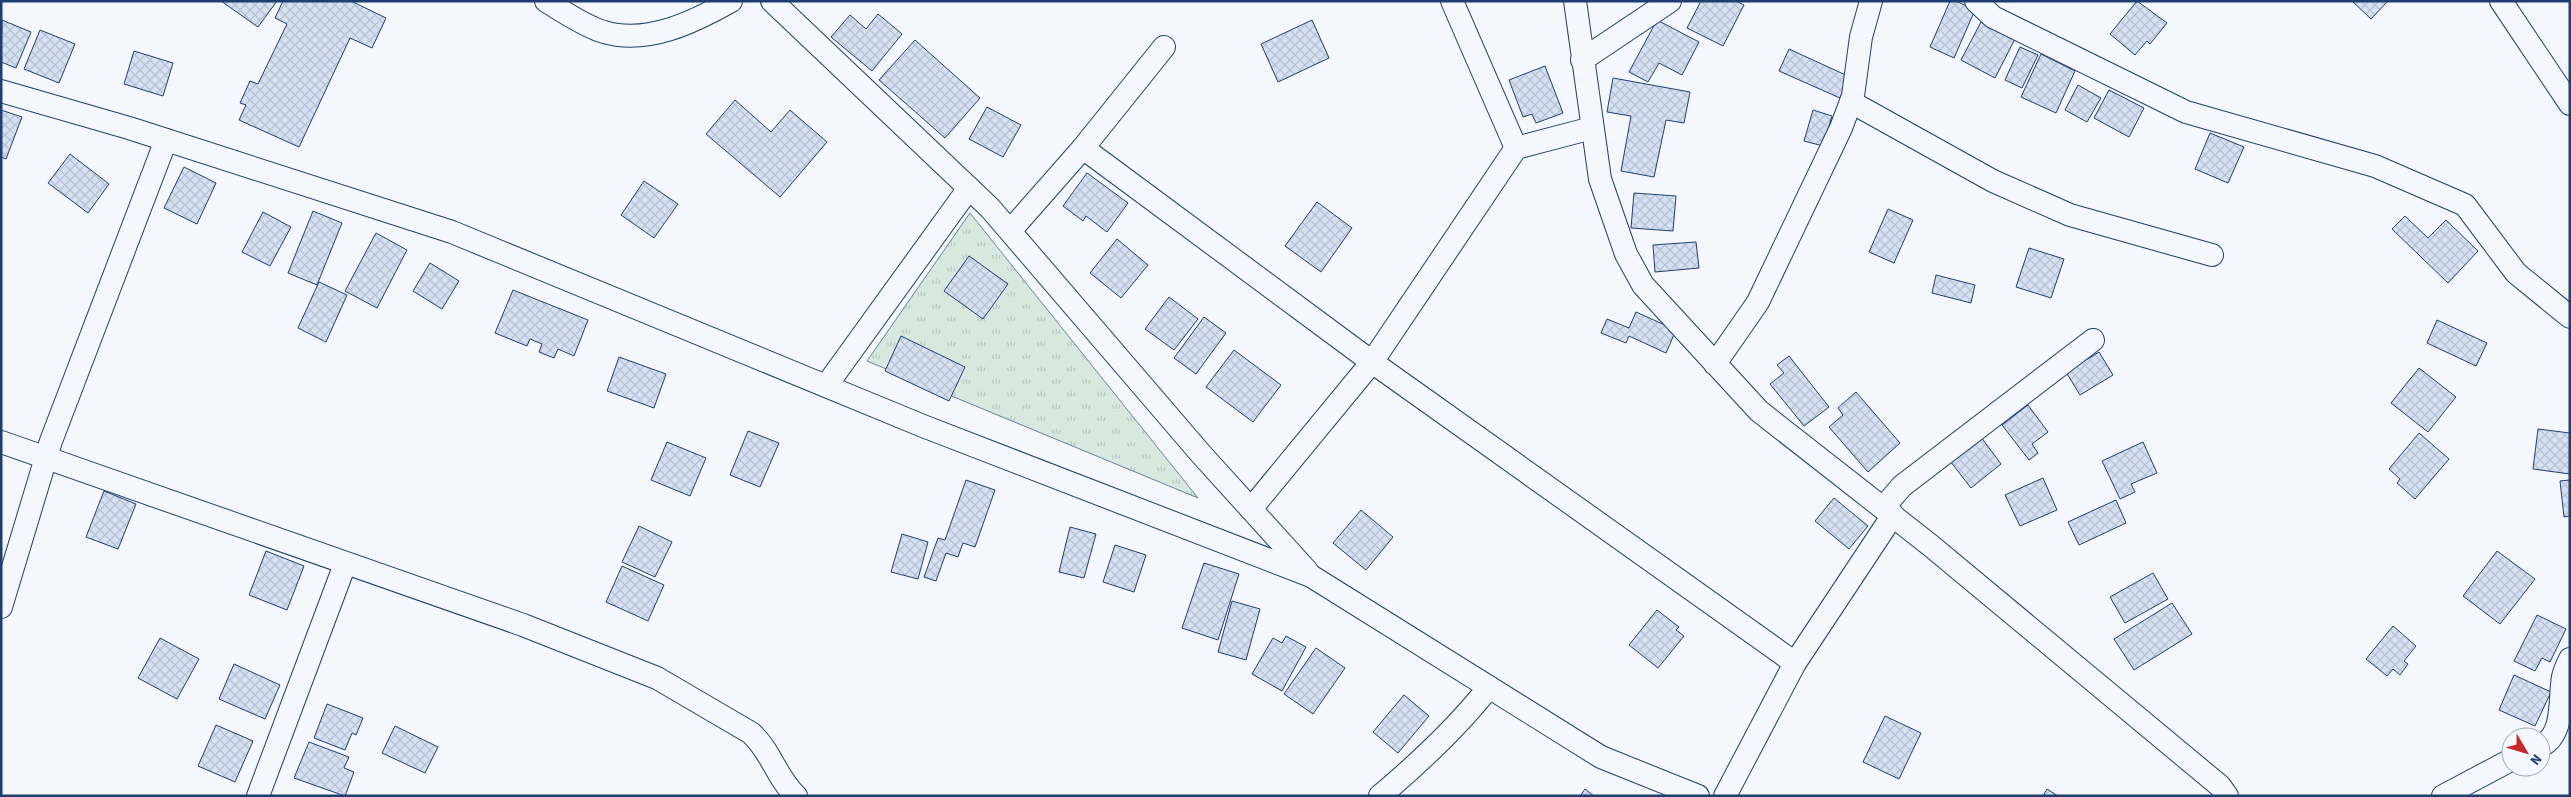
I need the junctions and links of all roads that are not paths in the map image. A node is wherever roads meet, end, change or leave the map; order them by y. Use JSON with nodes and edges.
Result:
{"nodes":[{"id":1,"x":546,"y":1,"type":"edge"},
{"id":2,"x":731,"y":1,"type":"edge"},
{"id":3,"x":772,"y":1,"type":"edge"},
{"id":4,"x":1452,"y":1,"type":"edge"},
{"id":5,"x":1575,"y":1,"type":"edge"},
{"id":6,"x":1670,"y":1,"type":"edge"},
{"id":7,"x":1871,"y":1,"type":"edge"},
{"id":8,"x":1976,"y":1,"type":"edge"},
{"id":9,"x":2501,"y":1,"type":"edge"},
{"id":10,"x":1164,"y":47,"type":"dead end"},
{"id":11,"x":1582,"y":60,"type":"junction"},
{"id":12,"x":1,"y":91,"type":"edge"},
{"id":13,"x":1851,"y":102,"type":"junction"},
{"id":14,"x":2570,"y":104,"type":"edge"},
{"id":15,"x":1592,"y":128,"type":"junction"},
{"id":16,"x":166,"y":140,"type":"junction"},
{"id":17,"x":1083,"y":148,"type":"junction"},
{"id":18,"x":1516,"y":148,"type":"junction"},
{"id":19,"x":969,"y":188,"type":"junction"},
{"id":20,"x":1010,"y":231,"type":"junction"},
{"id":21,"x":2212,"y":255,"type":"dead end"},
{"id":22,"x":2570,"y":317,"type":"edge"},
{"id":23,"x":2093,"y":340,"type":"dead end"},
{"id":24,"x":1372,"y":362,"type":"junction"},
{"id":25,"x":1715,"y":364,"type":"junction"},
{"id":26,"x":826,"y":386,"type":"junction"},
{"id":27,"x":1,"y":442,"type":"edge"},
{"id":28,"x":47,"y":457,"type":"junction"},
{"id":29,"x":1251,"y":509,"type":"junction"},
{"id":30,"x":1888,"y":511,"type":"junction"},
{"id":31,"x":345,"y":564,"type":"junction"},
{"id":32,"x":1311,"y":576,"type":"junction"},
{"id":33,"x":1,"y":607,"type":"edge"},
{"id":34,"x":2570,"y":659,"type":"edge"},
{"id":35,"x":1795,"y":663,"type":"junction"},
{"id":36,"x":1489,"y":687,"type":"junction"},
{"id":37,"x":2551,"y":736,"type":"edge"},
{"id":38,"x":2501,"y":765,"type":"edge"},
{"id":39,"x":258,"y":796,"type":"edge"},
{"id":40,"x":796,"y":796,"type":"edge"},
{"id":41,"x":1380,"y":796,"type":"edge"},
{"id":42,"x":1698,"y":796,"type":"edge"},
{"id":43,"x":1724,"y":796,"type":"edge"},
{"id":44,"x":2228,"y":796,"type":"edge"},
{"id":45,"x":2443,"y":796,"type":"edge"}],
"edges":[{"from":1,"to":2,"type":"street"},
{"from":3,"to":19,"type":"street"},
{"from":4,"to":18,"type":"street"},
{"from":5,"to":11,"type":"street"},
{"from":6,"to":11,"type":"street"},
{"from":7,"to":13,"type":"street"},
{"from":8,"to":22,"type":"street"},
{"from":9,"to":14,"type":"street"},
{"from":10,"to":17,"type":"street"},
{"from":11,"to":15,"type":"street"},
{"from":12,"to":16,"type":"street"},
{"from":13,"to":21,"type":"street"},
{"from":13,"to":25,"type":"street"},
{"from":15,"to":18,"type":"street"},
{"from":15,"to":25,"type":"street"},
{"from":16,"to":26,"type":"street"},
{"from":16,"to":28,"type":"street"},
{"from":17,"to":20,"type":"street"},
{"from":17,"to":24,"type":"street"},
{"from":18,"to":24,"type":"street"},
{"from":19,"to":20,"type":"street"},
{"from":19,"to":26,"type":"street"},
{"from":20,"to":29,"type":"street"},
{"from":23,"to":30,"type":"street"},
{"from":24,"to":29,"type":"street"},
{"from":24,"to":35,"type":"street"},
{"from":25,"to":30,"type":"street"},
{"from":26,"to":32,"type":"street"},
{"from":27,"to":28,"type":"street"},
{"from":28,"to":31,"type":"street"},
{"from":28,"to":33,"type":"street"},
{"from":29,"to":32,"type":"street"},
{"from":30,"to":35,"type":"street"},
{"from":30,"to":44,"type":"street"},
{"from":31,"to":39,"type":"street"},
{"from":31,"to":40,"type":"street"},
{"from":32,"to":36,"type":"street"},
{"from":34,"to":37,"type":"street"},
{"from":35,"to":43,"type":"street"},
{"from":36,"to":41,"type":"street"},
{"from":36,"to":42,"type":"street"},
{"from":38,"to":45,"type":"street"}]}
